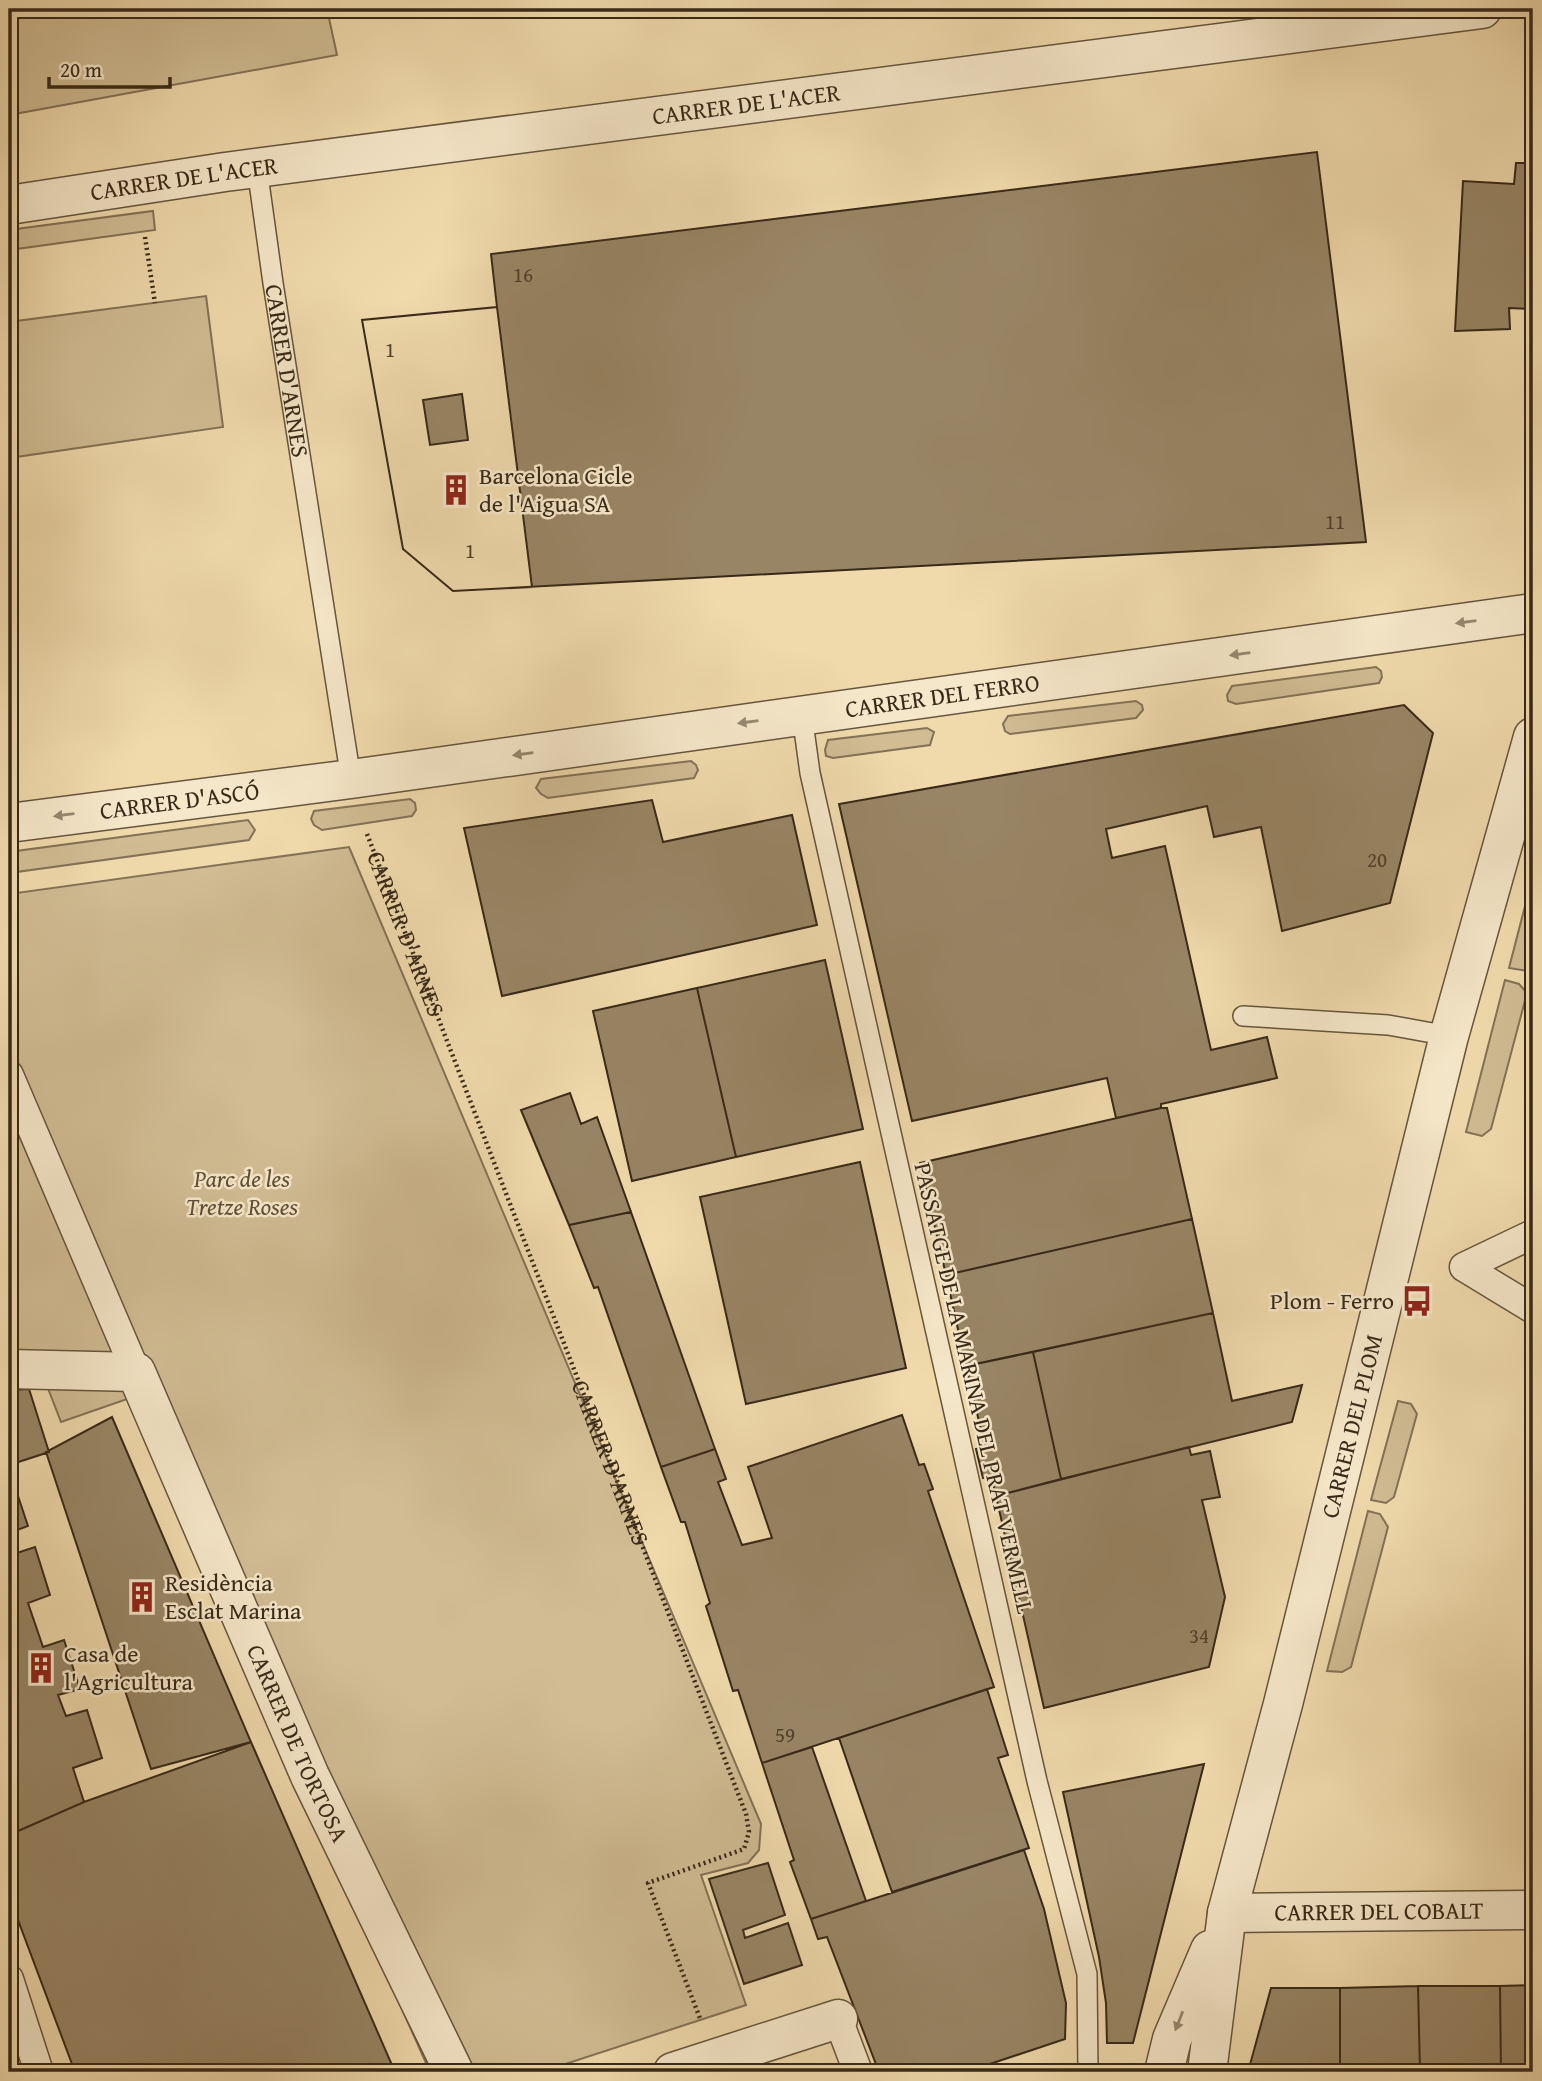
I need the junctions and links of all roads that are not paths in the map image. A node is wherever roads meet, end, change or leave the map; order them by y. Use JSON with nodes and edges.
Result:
{"nodes":[{"id":1,"x":1482,"y":9,"type":"edge"},
{"id":2,"x":257,"y":168,"type":"junction"},
{"id":3,"x":9,"y":205,"type":"edge"},
{"id":4,"x":1533,"y":613,"type":"edge"},
{"id":5,"x":802,"y":715,"type":"junction"},
{"id":6,"x":1533,"y":737,"type":"edge"},
{"id":7,"x":351,"y":779,"type":"junction"},
{"id":8,"x":9,"y":822,"type":"edge"},
{"id":9,"x":1243,"y":1016,"type":"dead end"},
{"id":10,"x":1449,"y":1036,"type":"junction"},
{"id":11,"x":9,"y":1075,"type":"edge"},
{"id":12,"x":1533,"y":1234,"type":"edge"},
{"id":13,"x":1533,"y":1309,"type":"edge"},
{"id":14,"x":9,"y":1369,"type":"edge"},
{"id":15,"x":136,"y":1372,"type":"junction"},
{"id":16,"x":1533,"y":1910,"type":"edge"},
{"id":17,"x":1227,"y":1913,"type":"junction"},
{"id":18,"x":9,"y":1979,"type":"edge"},
{"id":19,"x":838,"y":2019,"type":"joint"},
{"id":20,"x":38,"y":2072,"type":"edge"},
{"id":21,"x":454,"y":2072,"type":"edge"},
{"id":22,"x":673,"y":2072,"type":"edge"},
{"id":23,"x":858,"y":2072,"type":"edge"},
{"id":24,"x":1088,"y":2072,"type":"edge"},
{"id":25,"x":1164,"y":2072,"type":"edge"},
{"id":26,"x":1207,"y":2072,"type":"edge"}],
"edges":[{"from":1,"to":2,"type":"street","name":"CARRER DE L'ACER"},
{"from":2,"to":3,"type":"street","name":"CARRER DE L'ACER"},
{"from":2,"to":7,"type":"lane","name":"CARRER D'ARNES"},
{"from":4,"to":5,"type":"street","name":"CARRER DEL FERRO","one_way":true},
{"from":5,"to":7,"type":"street","name":"CARRER DEL FERRO","one_way":true},
{"from":5,"to":24,"type":"lane","name":"PASSATGE DE LA MARINA DEL PRAT VERMELL"},
{"from":6,"to":10,"type":"street","name":"CARRER DEL PLOM"},
{"from":7,"to":8,"type":"street","name":"CARRER D'ASCÓ","one_way":true},
{"from":9,"to":10,"type":"lane"},
{"from":10,"to":17,"type":"street","name":"CARRER DEL PLOM"},
{"from":11,"to":15,"type":"street","name":"CARRER DE TORTOSA"},
{"from":12,"to":13,"type":"street"},
{"from":14,"to":15,"type":"street"},
{"from":15,"to":21,"type":"street","name":"CARRER DE TORTOSA"},
{"from":16,"to":17,"type":"street","name":"CARRER DEL COBALT"},
{"from":17,"to":25,"type":"street","one_way":true},
{"from":17,"to":26,"type":"street"},
{"from":18,"to":20,"type":"street"},
{"from":19,"to":22,"type":"street"},
{"from":19,"to":23,"type":"street"}]}
